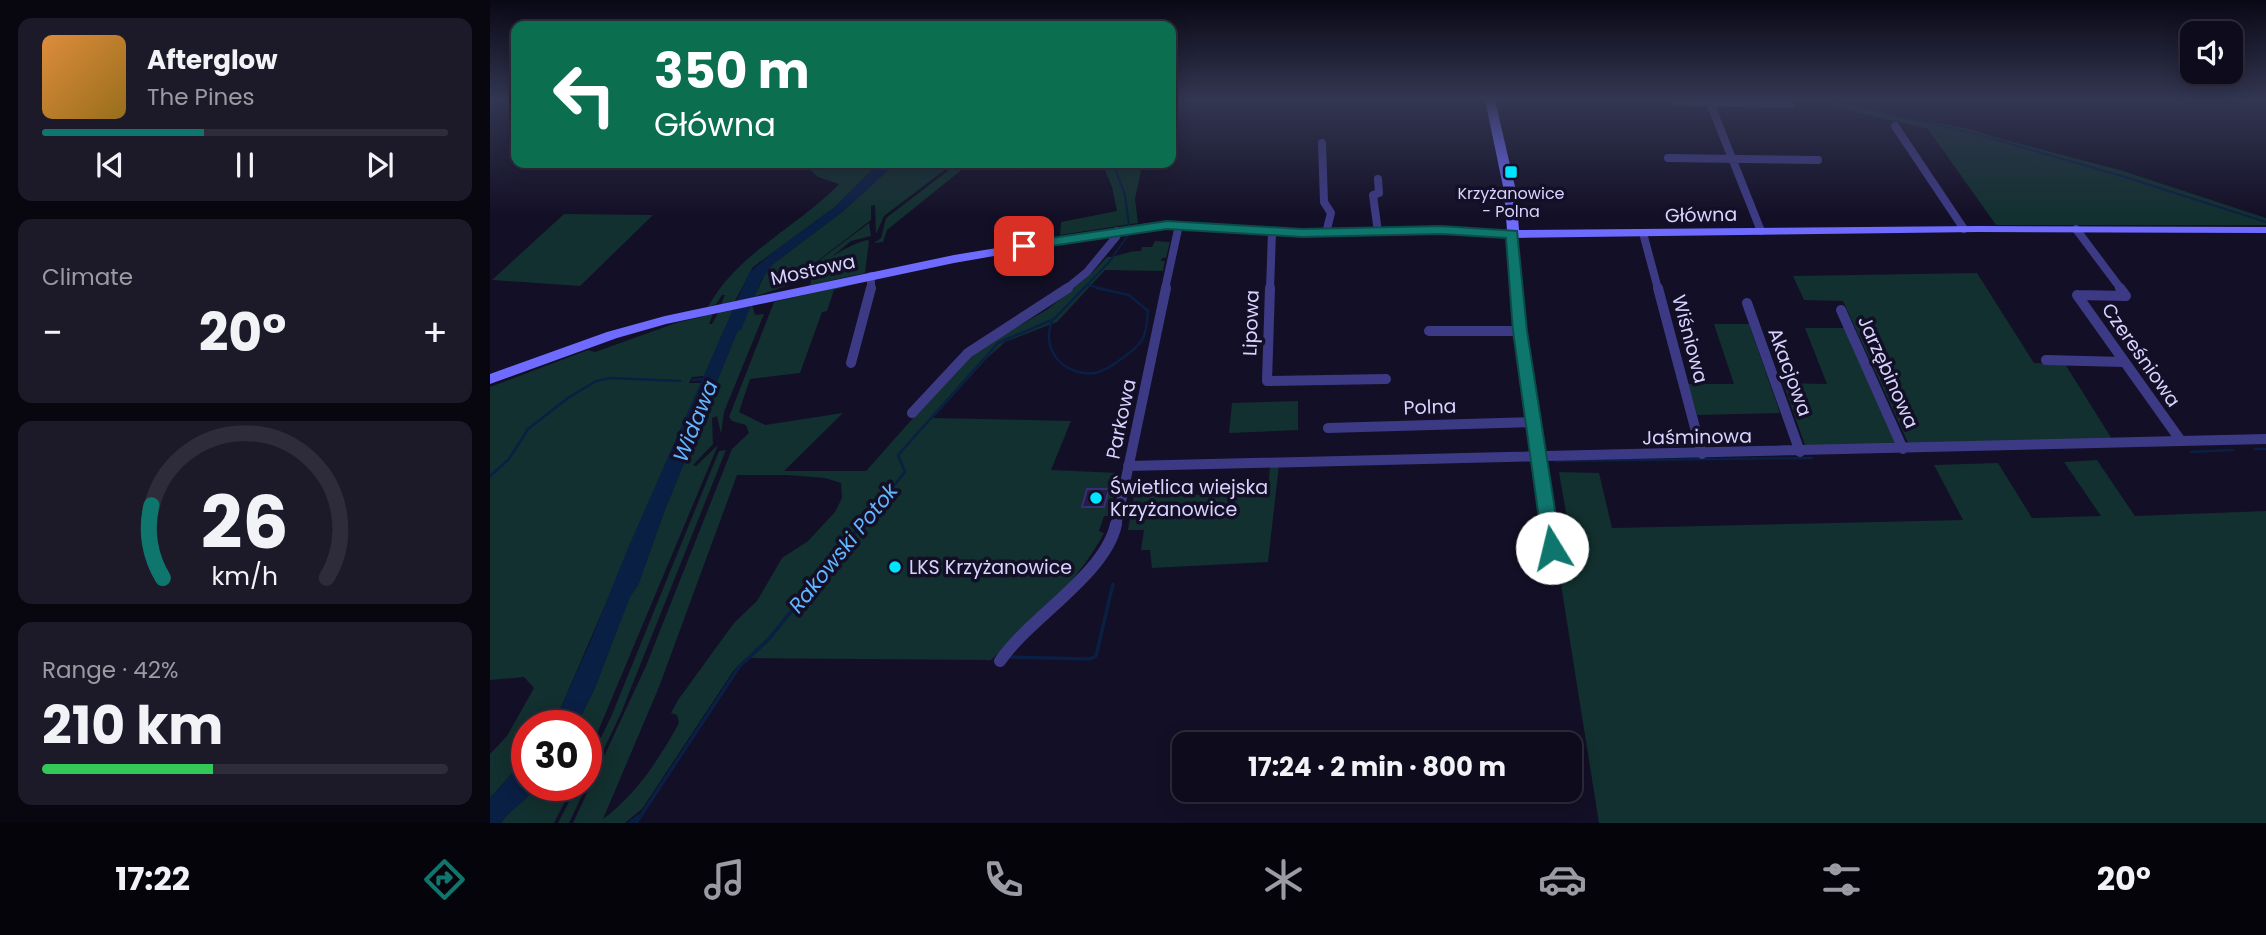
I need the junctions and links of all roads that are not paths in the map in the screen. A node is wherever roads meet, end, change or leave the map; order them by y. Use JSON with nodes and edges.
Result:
{"nodes":[{"id":1,"x":1498,"y":138,"type":"edge"},
{"id":2,"x":1725,"y":138,"type":"edge"},
{"id":3,"x":1903,"y":138,"type":"edge"},
{"id":4,"x":1322,"y":142,"type":"dead end"},
{"id":5,"x":1668,"y":158,"type":"dead end"},
{"id":6,"x":1733,"y":159,"type":"junction"},
{"id":7,"x":1818,"y":160,"type":"dead end"},
{"id":8,"x":1378,"y":180,"type":"dead end"},
{"id":9,"x":1179,"y":225,"type":"junction"},
{"id":10,"x":1964,"y":229,"type":"junction"},
{"id":11,"x":2076,"y":229,"type":"junction"},
{"id":12,"x":1121,"y":230,"type":"junction"},
{"id":13,"x":2266,"y":230,"type":"edge"},
{"id":14,"x":1761,"y":231,"type":"junction"},
{"id":15,"x":1272,"y":232,"type":"junction"},
{"id":16,"x":1378,"y":232,"type":"junction"},
{"id":17,"x":1326,"y":233,"type":"junction"},
{"id":18,"x":1643,"y":233,"type":"junction"},
{"id":19,"x":1513,"y":234,"type":"junction"},
{"id":20,"x":871,"y":276,"type":"junction"},
{"id":21,"x":1747,"y":303,"type":"dead end"},
{"id":22,"x":1841,"y":310,"type":"dead end"},
{"id":23,"x":1429,"y":331,"type":"dead end"},
{"id":24,"x":1520,"y":331,"type":"junction"},
{"id":25,"x":2046,"y":360,"type":"dead end"},
{"id":26,"x":2124,"y":362,"type":"junction"},
{"id":27,"x":851,"y":363,"type":"dead end"},
{"id":28,"x":490,"y":379,"type":"edge"},
{"id":29,"x":1386,"y":379,"type":"dead end"},
{"id":30,"x":912,"y":413,"type":"dead end"},
{"id":31,"x":1533,"y":422,"type":"junction"},
{"id":32,"x":1328,"y":428,"type":"dead end"},
{"id":33,"x":2266,"y":439,"type":"edge"},
{"id":34,"x":2181,"y":441,"type":"junction"},
{"id":35,"x":1903,"y":449,"type":"junction"},
{"id":36,"x":1800,"y":452,"type":"junction"},
{"id":37,"x":1702,"y":454,"type":"junction"},
{"id":38,"x":1537,"y":456,"type":"junction"},
{"id":39,"x":1129,"y":466,"type":"junction"},
{"id":40,"x":1552,"y":548,"type":"dead end"},
{"id":41,"x":1000,"y":661,"type":"dead end"}],
"edges":[{"from":1,"to":19,"type":"street"},
{"from":2,"to":6,"type":"street"},
{"from":3,"to":10,"type":"street"},
{"from":4,"to":17,"type":"street"},
{"from":5,"to":6,"type":"street"},
{"from":6,"to":7,"type":"street"},
{"from":6,"to":14,"type":"street"},
{"from":8,"to":16,"type":"street"},
{"from":9,"to":12,"type":"street","name":"Mostowa"},
{"from":9,"to":15,"type":"street","name":"Główna"},
{"from":9,"to":39,"type":"street","name":"Parkowa"},
{"from":10,"to":11,"type":"street","name":"Główna"},
{"from":10,"to":14,"type":"street","name":"Główna"},
{"from":11,"to":13,"type":"street","name":"Główna"},
{"from":11,"to":26,"type":"street","name":"Czereśniowa"},
{"from":12,"to":20,"type":"street","name":"Mostowa"},
{"from":12,"to":30,"type":"street"},
{"from":14,"to":18,"type":"street","name":"Główna"},
{"from":15,"to":17,"type":"street","name":"Główna"},
{"from":15,"to":29,"type":"street","name":"Lipowa"},
{"from":16,"to":17,"type":"street","name":"Główna"},
{"from":16,"to":19,"type":"street","name":"Główna"},
{"from":18,"to":19,"type":"street","name":"Główna"},
{"from":18,"to":37,"type":"street","name":"Wiśniowa"},
{"from":19,"to":24,"type":"street"},
{"from":20,"to":27,"type":"street","name":"Mostowa"},
{"from":20,"to":28,"type":"street","name":"Mostowa"},
{"from":21,"to":36,"type":"street","name":"Akacjowa"},
{"from":22,"to":35,"type":"street","name":"Jarzębinowa"},
{"from":23,"to":24,"type":"street"},
{"from":24,"to":31,"type":"street"},
{"from":25,"to":26,"type":"street"},
{"from":26,"to":34,"type":"street","name":"Czereśniowa"},
{"from":31,"to":32,"type":"street","name":"Polna"},
{"from":31,"to":38,"type":"street"},
{"from":33,"to":34,"type":"street","name":"Jaśminowa"},
{"from":34,"to":35,"type":"street","name":"Jaśminowa"},
{"from":35,"to":36,"type":"street","name":"Jaśminowa"},
{"from":36,"to":37,"type":"street","name":"Jaśminowa"},
{"from":37,"to":38,"type":"street","name":"Jaśminowa"},
{"from":38,"to":39,"type":"street","name":"Jaśminowa"},
{"from":38,"to":40,"type":"street"},
{"from":39,"to":41,"type":"street","name":"Parkowa"}]}
